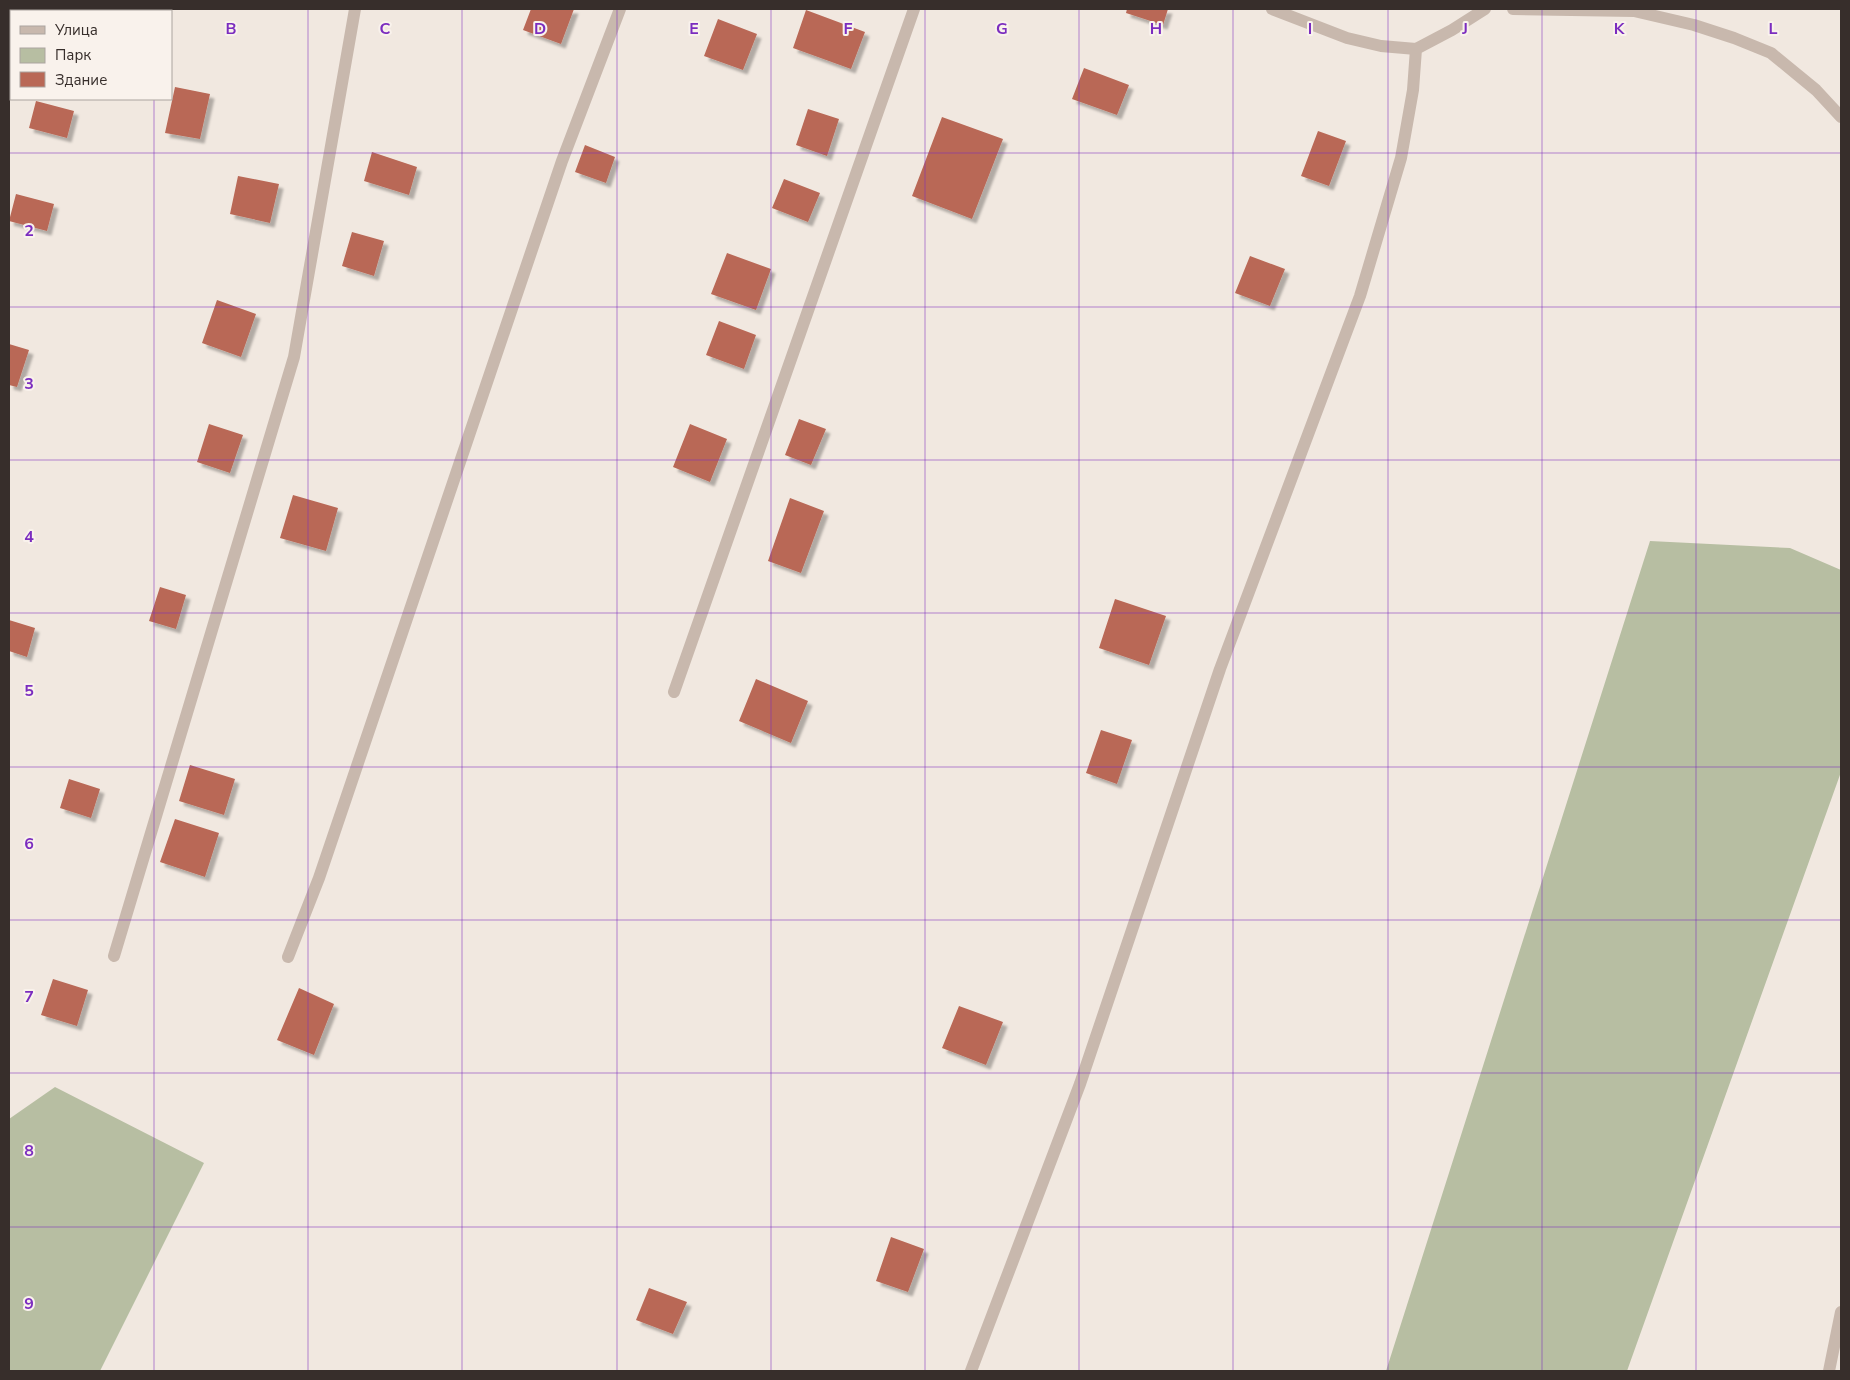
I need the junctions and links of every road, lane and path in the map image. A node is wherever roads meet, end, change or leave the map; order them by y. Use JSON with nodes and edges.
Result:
{"nodes":[{"id":1,"x":355,"y":9,"type":"edge"},
{"id":2,"x":620,"y":9,"type":"edge"},
{"id":3,"x":914,"y":9,"type":"edge"},
{"id":4,"x":1272,"y":9,"type":"edge"},
{"id":5,"x":1485,"y":9,"type":"edge"},
{"id":6,"x":1513,"y":9,"type":"edge"},
{"id":7,"x":1416,"y":49,"type":"junction"},
{"id":8,"x":1841,"y":117,"type":"edge"},
{"id":9,"x":674,"y":692,"type":"dead end"},
{"id":10,"x":114,"y":956,"type":"dead end"},
{"id":11,"x":288,"y":957,"type":"dead end"},
{"id":12,"x":1841,"y":1312,"type":"edge"},
{"id":13,"x":971,"y":1371,"type":"edge"},
{"id":14,"x":1829,"y":1371,"type":"edge"}],
"edges":[{"from":1,"to":10,"type":"street"},
{"from":2,"to":11,"type":"street"},
{"from":3,"to":9,"type":"street"},
{"from":4,"to":7,"type":"street"},
{"from":5,"to":7,"type":"street"},
{"from":6,"to":8,"type":"street"},
{"from":7,"to":13,"type":"street"},
{"from":12,"to":14,"type":"street"}]}
